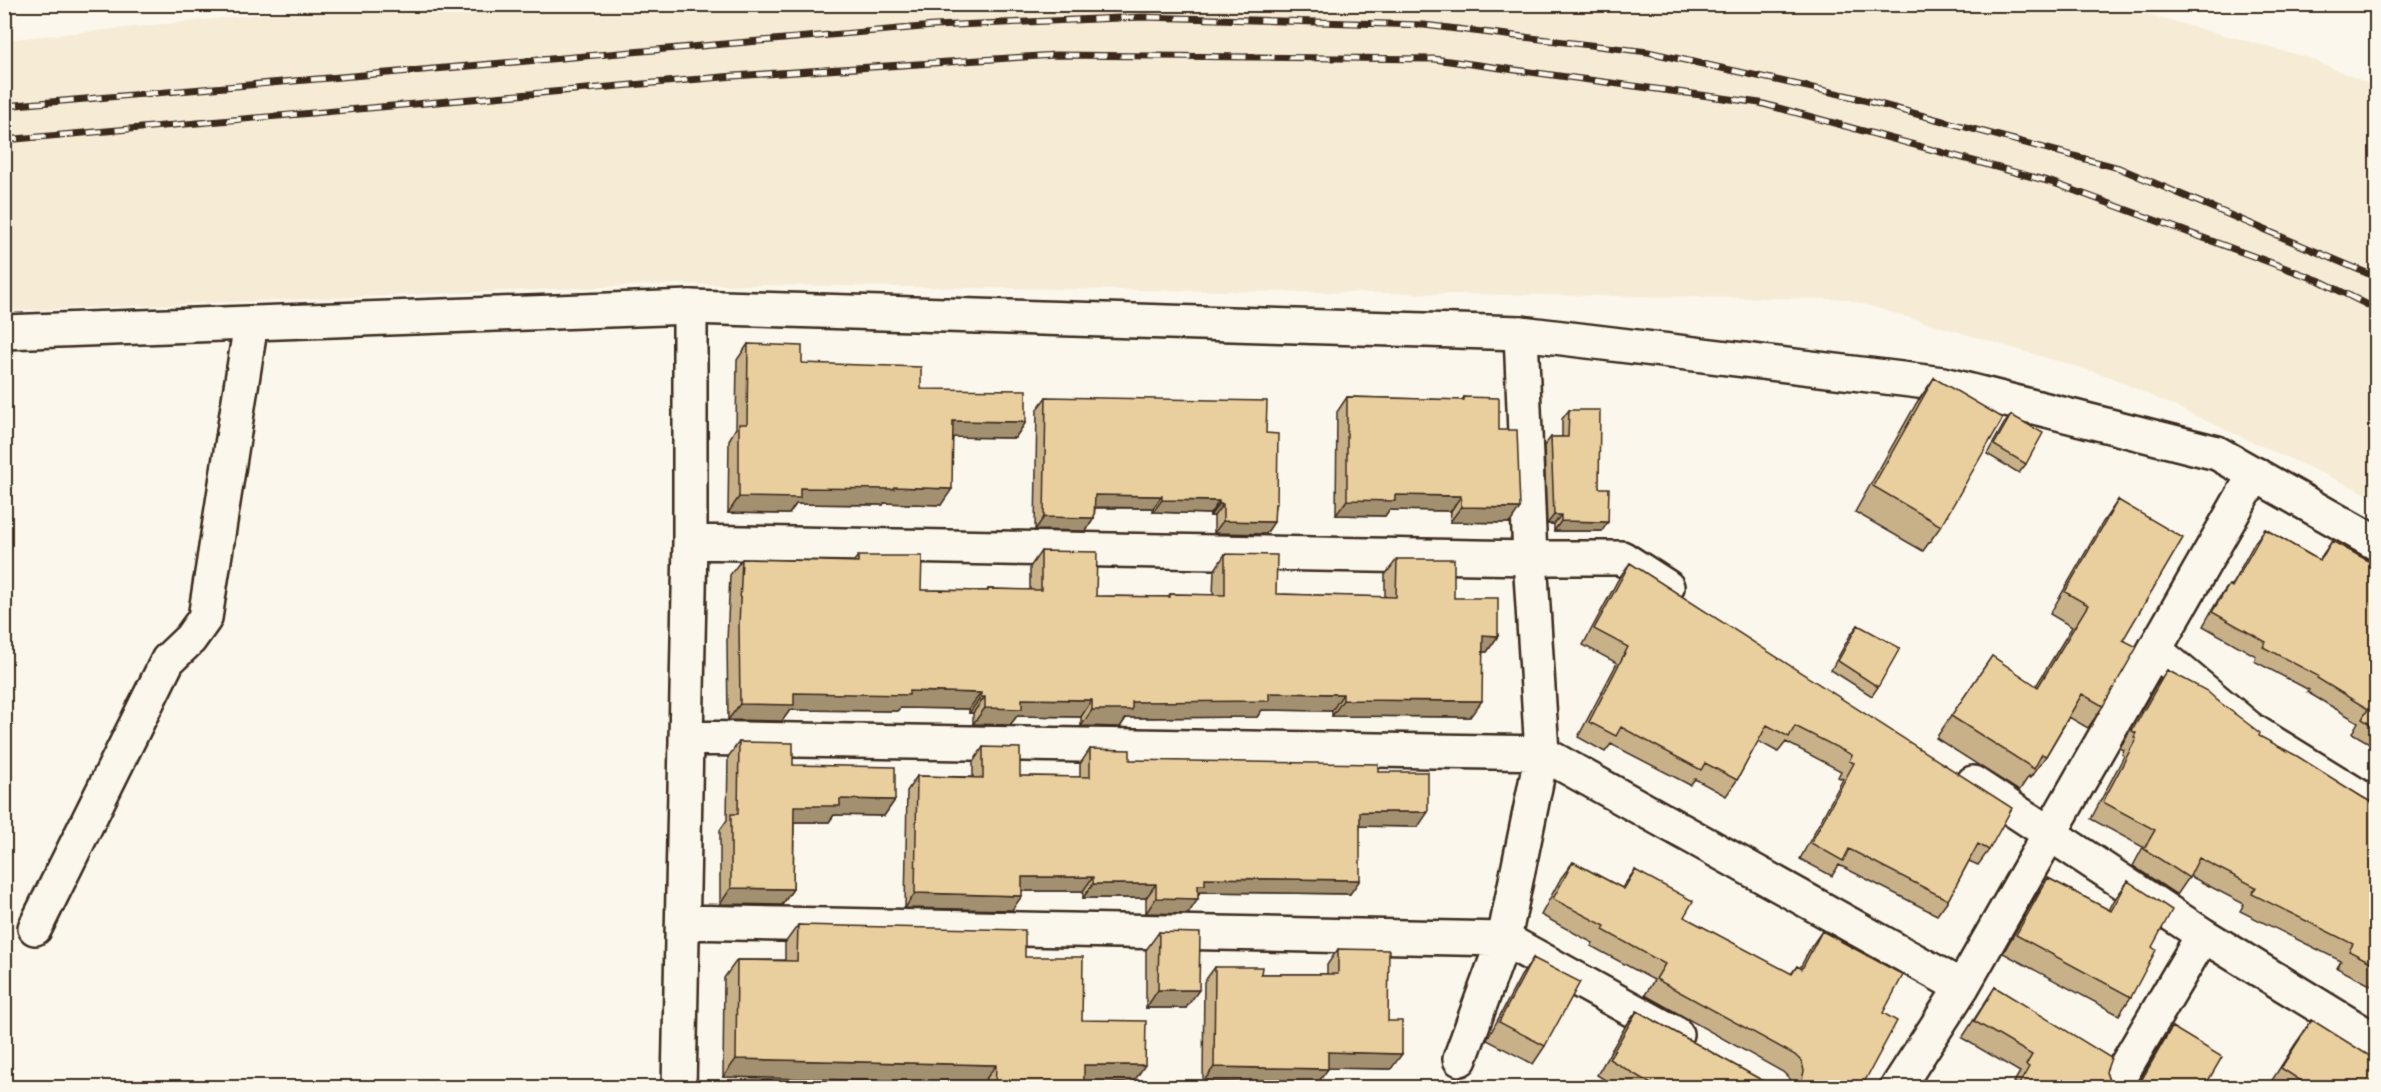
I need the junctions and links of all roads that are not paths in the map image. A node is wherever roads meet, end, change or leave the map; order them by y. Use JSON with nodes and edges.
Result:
{"nodes":[{"id":1,"x":690,"y":307,"type":"junction"},
{"id":2,"x":251,"y":323,"type":"junction"},
{"id":3,"x":4,"y":332,"type":"edge"},
{"id":4,"x":1521,"y":333,"type":"junction"},
{"id":5,"x":2256,"y":474,"type":"junction"},
{"id":6,"x":690,"y":542,"type":"junction"},
{"id":7,"x":2376,"y":543,"type":"edge"},
{"id":8,"x":1530,"y":558,"type":"junction"},
{"id":9,"x":1692,"y":603,"type":"edge"},
{"id":10,"x":2155,"y":650,"type":"junction"},
{"id":11,"x":686,"y":738,"type":"junction"},
{"id":12,"x":1542,"y":753,"type":"junction"},
{"id":13,"x":1951,"y":770,"type":"edge"},
{"id":14,"x":2376,"y":807,"type":"edge"},
{"id":15,"x":2051,"y":834,"type":"junction"},
{"id":16,"x":682,"y":922,"type":"junction"},
{"id":17,"x":35,"y":928,"type":"dead end"},
{"id":18,"x":2203,"y":935,"type":"junction"},
{"id":19,"x":1504,"y":939,"type":"junction"},
{"id":20,"x":1962,"y":987,"type":"junction"},
{"id":21,"x":2376,"y":1041,"type":"edge"},
{"id":22,"x":1701,"y":1048,"type":"edge"},
{"id":23,"x":1460,"y":1059,"type":"dead end"},
{"id":24,"x":679,"y":1088,"type":"edge"},
{"id":25,"x":1897,"y":1088,"type":"edge"},
{"id":26,"x":2113,"y":1088,"type":"edge"}],
"edges":[{"from":1,"to":2,"type":"street"},
{"from":1,"to":4,"type":"street"},
{"from":1,"to":6,"type":"street"},
{"from":2,"to":3,"type":"street"},
{"from":2,"to":17,"type":"street"},
{"from":4,"to":5,"type":"street"},
{"from":4,"to":8,"type":"street"},
{"from":5,"to":7,"type":"street"},
{"from":5,"to":10,"type":"street"},
{"from":6,"to":8,"type":"street"},
{"from":6,"to":11,"type":"street"},
{"from":8,"to":9,"type":"street"},
{"from":8,"to":12,"type":"street"},
{"from":10,"to":14,"type":"street"},
{"from":10,"to":15,"type":"street"},
{"from":11,"to":12,"type":"street"},
{"from":11,"to":16,"type":"street"},
{"from":12,"to":19,"type":"street"},
{"from":12,"to":20,"type":"street"},
{"from":13,"to":15,"type":"street"},
{"from":15,"to":18,"type":"street"},
{"from":15,"to":20,"type":"street"},
{"from":16,"to":19,"type":"street"},
{"from":16,"to":24,"type":"street"},
{"from":18,"to":21,"type":"street"},
{"from":18,"to":26,"type":"street"},
{"from":19,"to":22,"type":"street"},
{"from":19,"to":23,"type":"street"},
{"from":20,"to":25,"type":"street"}]}
